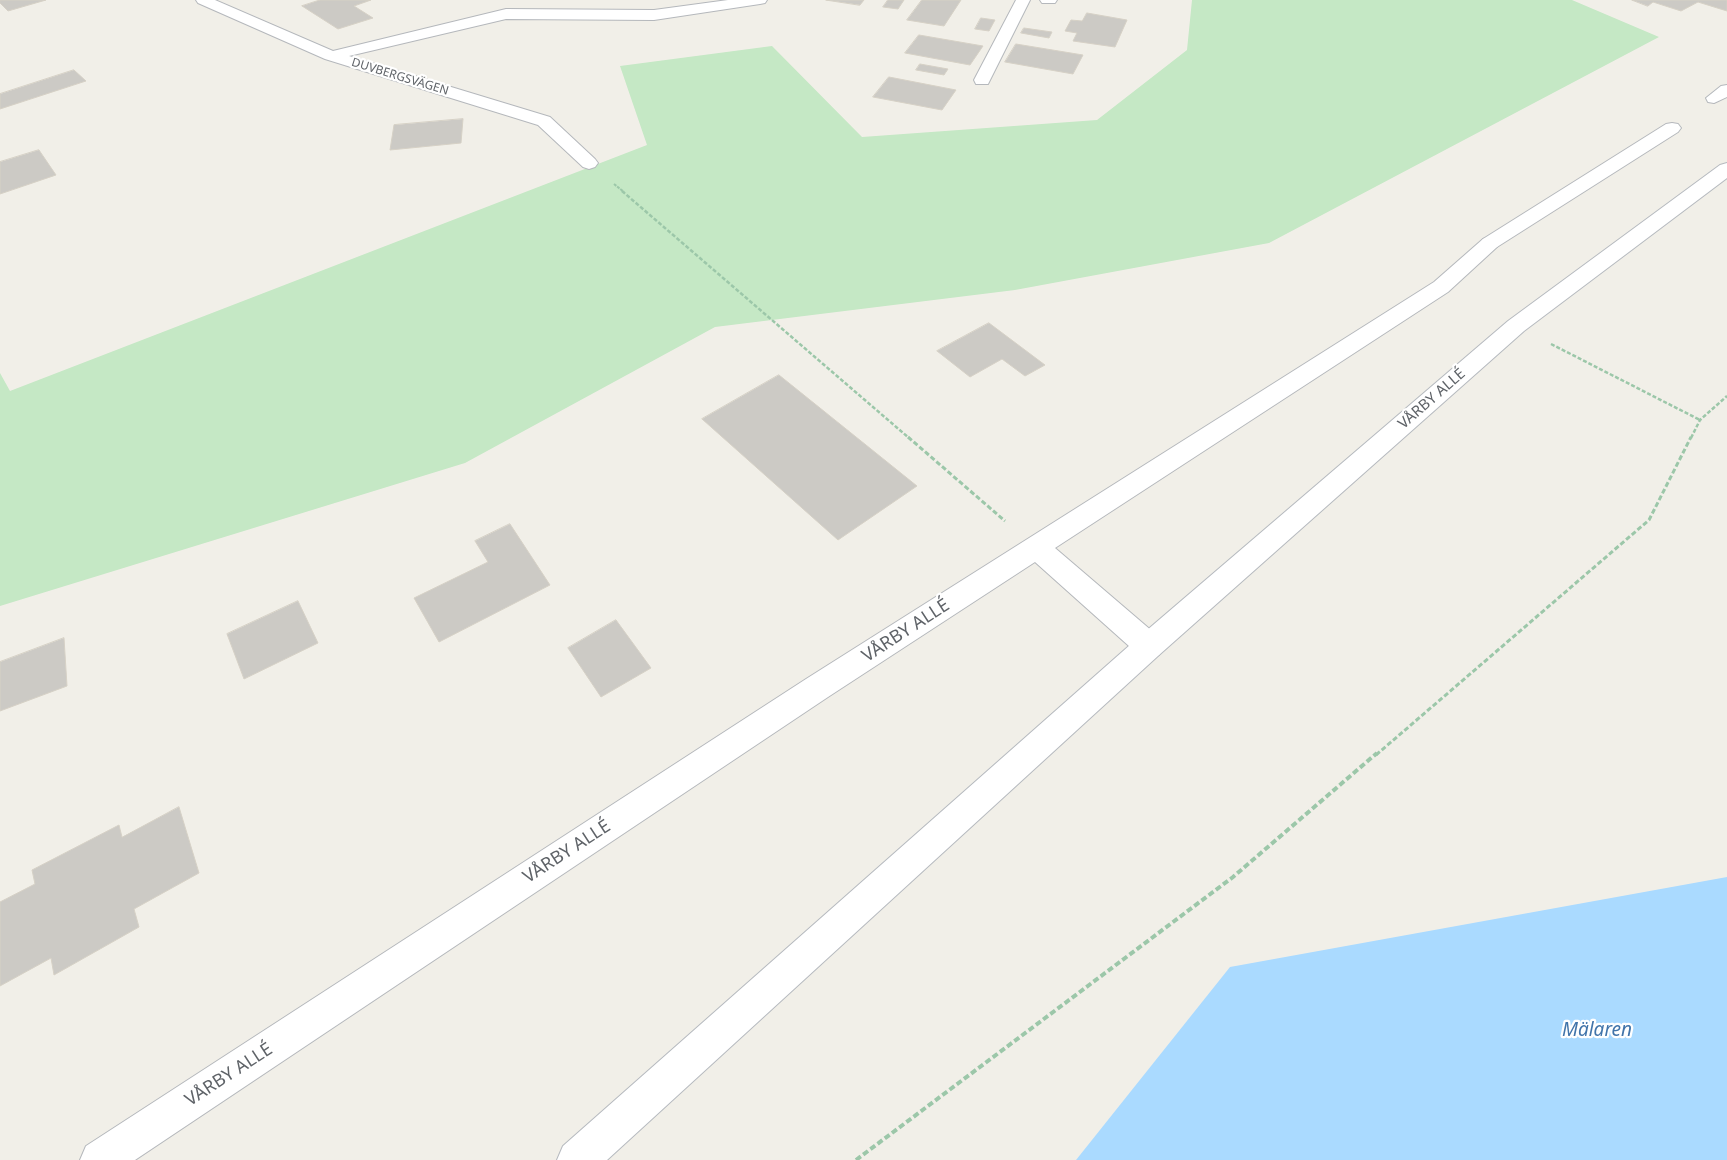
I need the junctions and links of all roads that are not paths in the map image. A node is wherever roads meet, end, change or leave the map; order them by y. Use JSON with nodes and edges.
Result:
{"nodes":[{"id":1,"x":203,"y":0,"type":"edge"},
{"id":2,"x":760,"y":0,"type":"edge"},
{"id":3,"x":1023,"y":0,"type":"edge"},
{"id":4,"x":331,"y":56,"type":"junction"},
{"id":5,"x":982,"y":80,"type":"dead end"},
{"id":6,"x":1672,"y":128,"type":"dead end"},
{"id":7,"x":589,"y":163,"type":"road end"},
{"id":8,"x":1727,"y":169,"type":"edge"},
{"id":9,"x":1036,"y":547,"type":"junction"},
{"id":10,"x":1149,"y":646,"type":"junction"},
{"id":11,"x":100,"y":1160,"type":"edge"},
{"id":12,"x":577,"y":1160,"type":"edge"}],
"edges":[{"from":1,"to":4,"type":"street","name":"DUVBERGSVÄGEN"},
{"from":2,"to":4,"type":"street"},
{"from":3,"to":5,"type":"street"},
{"from":4,"to":7,"type":"street","name":"DUVBERGSVÄGEN"},
{"from":6,"to":9,"type":"street","name":"VÅRBY ALLÉ"},
{"from":8,"to":10,"type":"street","name":"VÅRBY ALLÉ"},
{"from":9,"to":10,"type":"street"},
{"from":9,"to":11,"type":"street","name":"VÅRBY ALLÉ"},
{"from":10,"to":12,"type":"street","name":"VÅRBY ALLÉ"}]}
